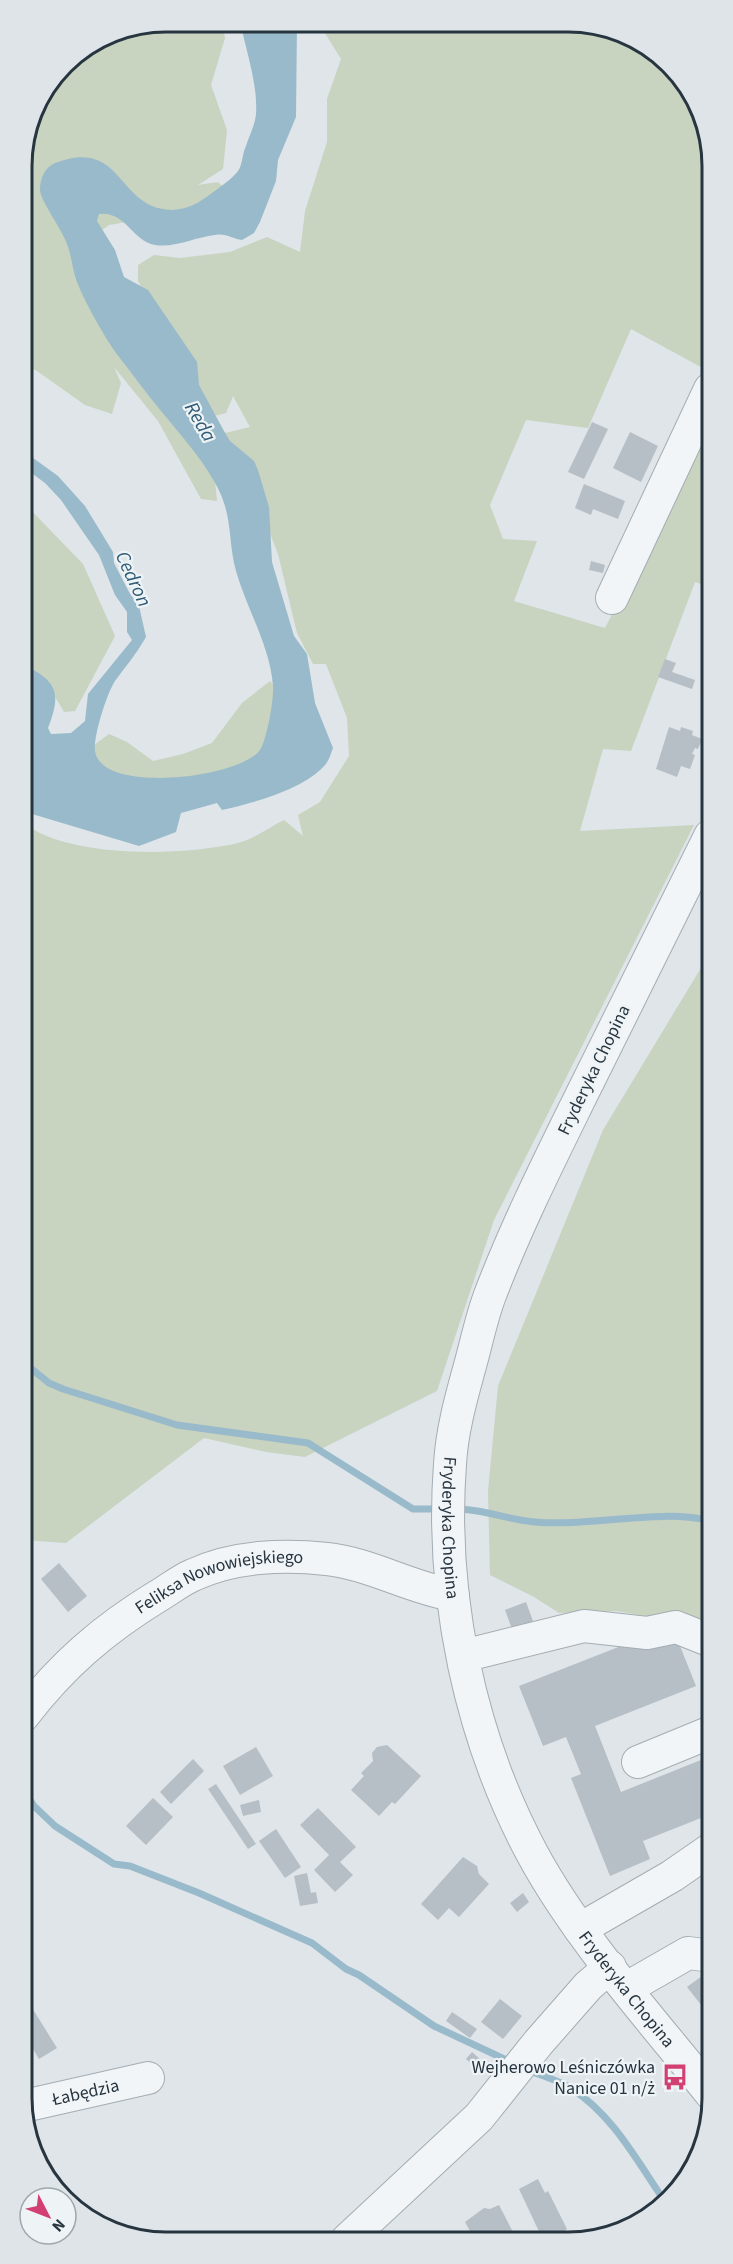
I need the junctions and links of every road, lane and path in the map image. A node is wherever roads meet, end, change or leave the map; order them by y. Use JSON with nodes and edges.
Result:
{"nodes":[{"id":1,"x":702,"y":406,"type":"edge"},
{"id":2,"x":612,"y":598,"type":"dead end"},
{"id":3,"x":702,"y":853,"type":"edge"},
{"id":4,"x":453,"y":1595,"type":"junction"},
{"id":5,"x":701,"y":1637,"type":"edge"},
{"id":6,"x":463,"y":1656,"type":"junction"},
{"id":7,"x":32,"y":1704,"type":"edge"},
{"id":8,"x":701,"y":1736,"type":"edge"},
{"id":9,"x":638,"y":1762,"type":"dead end"},
{"id":10,"x":701,"y":1856,"type":"edge"},
{"id":11,"x":580,"y":1929,"type":"junction"},
{"id":12,"x":701,"y":1955,"type":"edge"},
{"id":13,"x":618,"y":1977,"type":"junction"},
{"id":14,"x":148,"y":2078,"type":"dead end"},
{"id":15,"x":701,"y":2081,"type":"edge"},
{"id":16,"x":32,"y":2104,"type":"edge"},
{"id":17,"x":356,"y":2232,"type":"edge"}],
"edges":[{"from":1,"to":2,"type":"street"},
{"from":3,"to":4,"type":"street","name":"Fryderyka Chopina"},
{"from":4,"to":6,"type":"street","name":"Fryderyka Chopina"},
{"from":4,"to":7,"type":"street","name":"Feliksa Nowowiejskiego"},
{"from":5,"to":6,"type":"street"},
{"from":6,"to":11,"type":"street","name":"Fryderyka Chopina"},
{"from":8,"to":9,"type":"street"},
{"from":10,"to":11,"type":"street"},
{"from":11,"to":13,"type":"street","name":"Fryderyka Chopina"},
{"from":12,"to":13,"type":"street"},
{"from":13,"to":15,"type":"street","name":"Fryderyka Chopina"},
{"from":13,"to":17,"type":"street"},
{"from":14,"to":16,"type":"street","name":"Łabędzia"}]}
